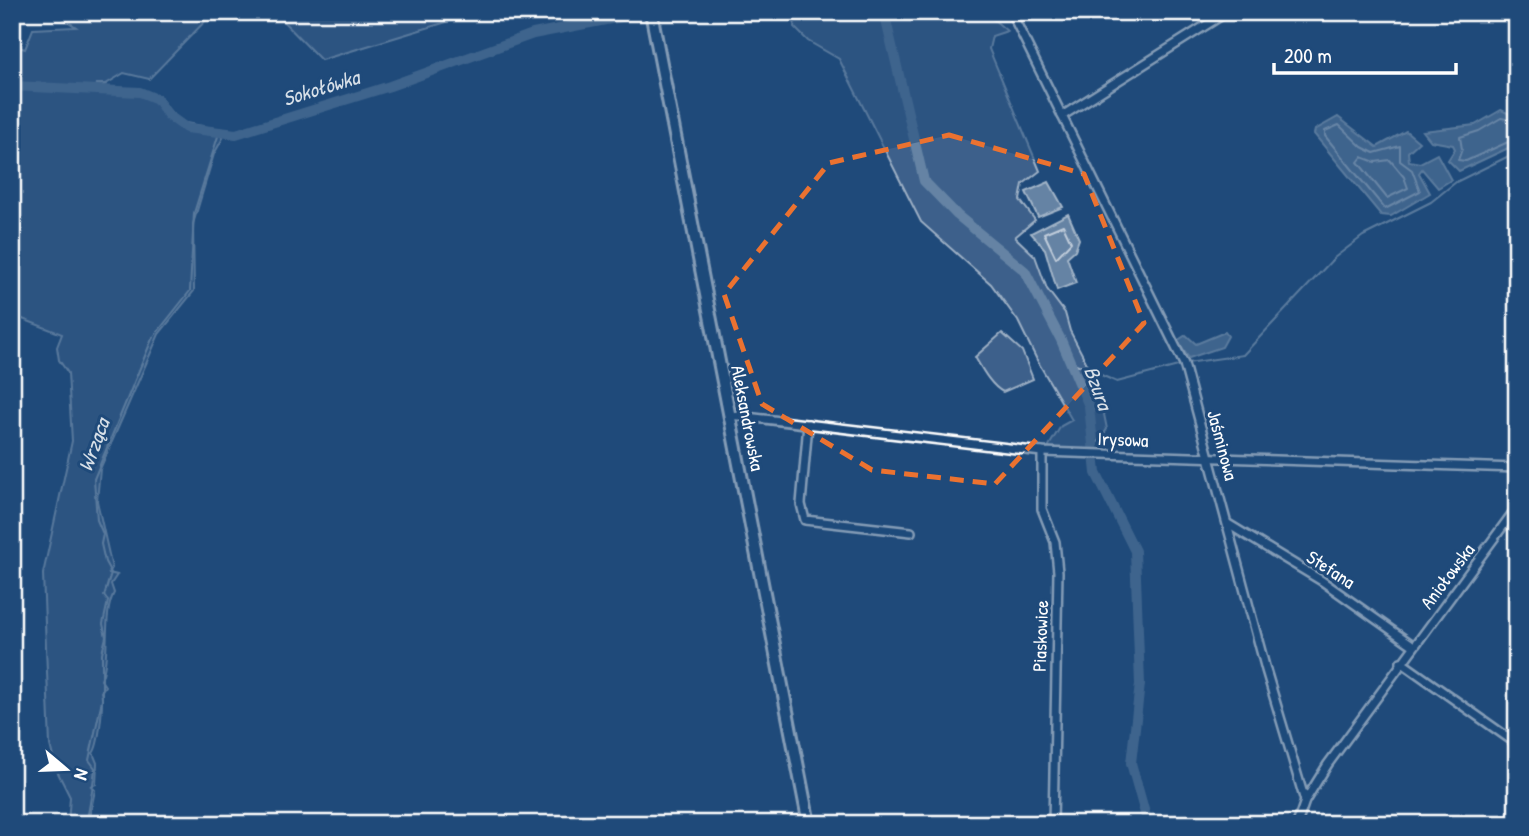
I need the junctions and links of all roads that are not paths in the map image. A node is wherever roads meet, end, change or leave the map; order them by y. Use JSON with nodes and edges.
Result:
{"nodes":[{"id":1,"x":1011,"y":12,"type":"edge"},
{"id":2,"x":1227,"y":12,"type":"edge"},
{"id":3,"x":652,"y":16,"type":"edge"},
{"id":4,"x":1062,"y":116,"type":"junction"},
{"id":5,"x":730,"y":415,"type":"junction"},
{"id":6,"x":808,"y":424,"type":"junction"},
{"id":7,"x":1042,"y":452,"type":"junction"},
{"id":8,"x":1211,"y":457,"type":"junction"},
{"id":9,"x":1517,"y":468,"type":"edge"},
{"id":10,"x":1517,"y":507,"type":"edge"},
{"id":11,"x":1228,"y":523,"type":"junction"},
{"id":12,"x":911,"y":532,"type":"dead end"},
{"id":13,"x":1414,"y":646,"type":"junction"},
{"id":14,"x":1401,"y":662,"type":"junction"},
{"id":15,"x":1517,"y":744,"type":"edge"},
{"id":16,"x":1305,"y":801,"type":"junction"},
{"id":17,"x":809,"y":824,"type":"edge"},
{"id":18,"x":1054,"y":824,"type":"edge"},
{"id":19,"x":1297,"y":824,"type":"edge"}],
"edges":[{"from":1,"to":4,"type":"street","name":"Jaśminowa"},
{"from":2,"to":4,"type":"street"},
{"from":3,"to":5,"type":"main road","name":"Aleksandrowska"},
{"from":4,"to":8,"type":"street","name":"Jaśminowa"},
{"from":5,"to":6,"type":"street","name":"Irysowa"},
{"from":5,"to":17,"type":"main road","name":"Aleksandrowska"},
{"from":6,"to":7,"type":"street","name":"Irysowa"},
{"from":6,"to":12,"type":"street"},
{"from":7,"to":8,"type":"street","name":"Irysowa"},
{"from":7,"to":18,"type":"street","name":"Piaskowice"},
{"from":8,"to":9,"type":"street","name":"Irysowa"},
{"from":8,"to":11,"type":"street","name":"Jaśminowa"},
{"from":10,"to":13,"type":"street","name":"Aniołowska"},
{"from":11,"to":13,"type":"street","name":"Stefana"},
{"from":11,"to":16,"type":"street","name":"Jaśminowa"},
{"from":13,"to":14,"type":"street","name":"Aniołowska"},
{"from":14,"to":15,"type":"street"},
{"from":14,"to":16,"type":"street","name":"Aniołowska"},
{"from":16,"to":19,"type":"street","name":"Aniołowska"}]}
